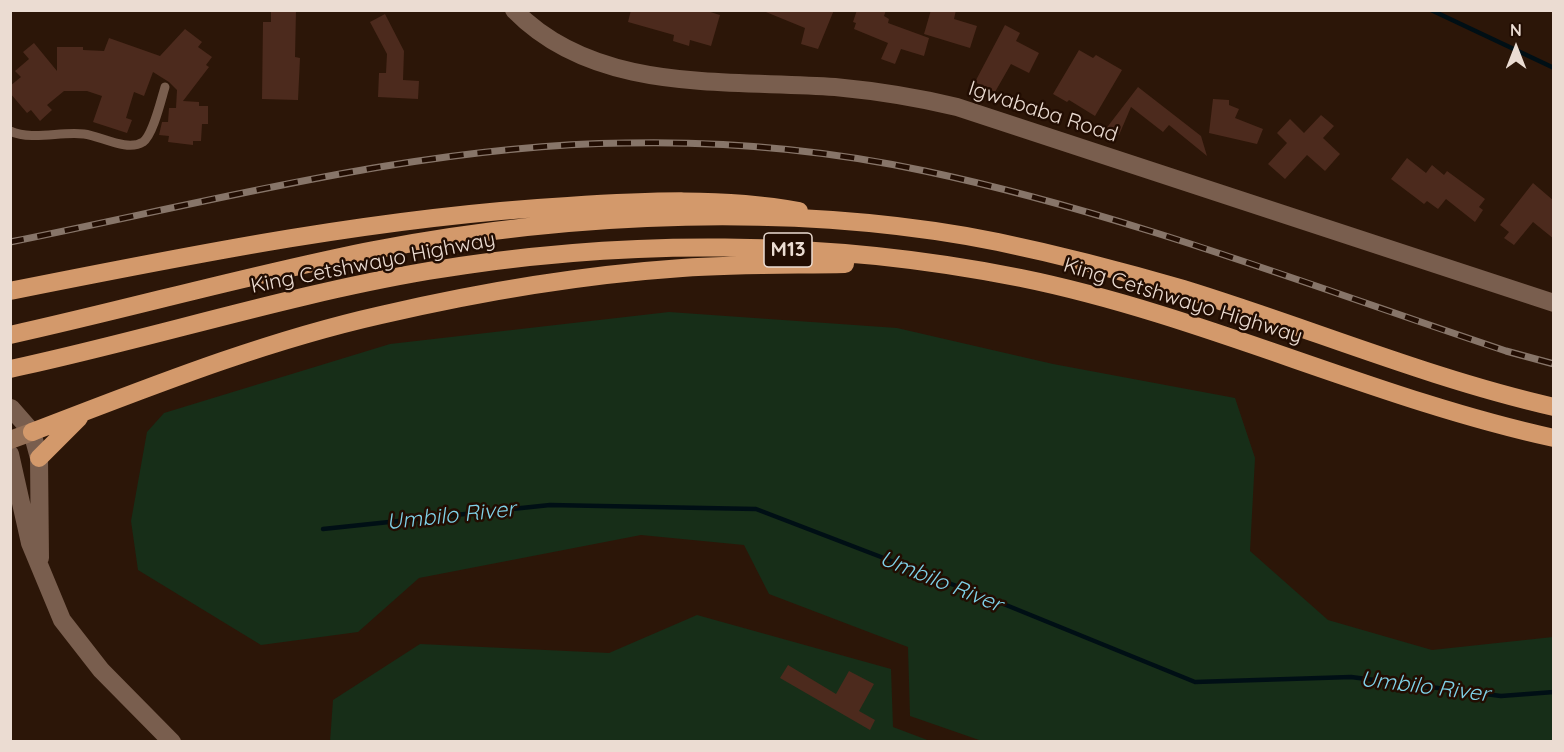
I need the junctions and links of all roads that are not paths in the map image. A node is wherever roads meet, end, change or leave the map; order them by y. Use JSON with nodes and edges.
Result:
{"nodes":[{"id":1,"x":514,"y":10,"type":"edge"},
{"id":2,"x":165,"y":87,"type":"dead end"},
{"id":3,"x":10,"y":131,"type":"edge"},
{"id":4,"x":865,"y":224,"type":"junction"},
{"id":5,"x":895,"y":258,"type":"junction"},
{"id":6,"x":10,"y":291,"type":"edge"},
{"id":7,"x":1554,"y":303,"type":"edge"},
{"id":8,"x":10,"y":334,"type":"edge"},
{"id":9,"x":10,"y":369,"type":"edge"},
{"id":10,"x":1554,"y":407,"type":"edge"},
{"id":11,"x":11,"y":408,"type":"edge"},
{"id":12,"x":85,"y":412,"type":"junction"},
{"id":13,"x":10,"y":416,"type":"edge"},
{"id":14,"x":32,"y":432,"type":"junction"},
{"id":15,"x":1554,"y":438,"type":"edge"},
{"id":16,"x":10,"y":440,"type":"edge"},
{"id":17,"x":10,"y":454,"type":"edge"},
{"id":18,"x":39,"y":458,"type":"junction"},
{"id":19,"x":40,"y":566,"type":"junction"},
{"id":20,"x":172,"y":741,"type":"edge"}],
"edges":[{"from":1,"to":7,"type":"street","name":"Igwababa Road"},
{"from":2,"to":3,"type":"lane"},
{"from":4,"to":6,"type":"highway"},
{"from":4,"to":8,"type":"highway","name":"King Cetshwayo Highway","number":"M13"},
{"from":4,"to":10,"type":"highway","name":"King Cetshwayo Highway","number":"M13"},
{"from":5,"to":9,"type":"highway","name":"King Cetshwayo Highway","number":"M13"},
{"from":5,"to":12,"type":"highway"},
{"from":5,"to":15,"type":"highway","name":"King Cetshwayo Highway","number":"M13"},
{"from":11,"to":13,"type":"street"},
{"from":11,"to":14,"type":"street"},
{"from":12,"to":14,"type":"highway"},
{"from":12,"to":18,"type":"highway"},
{"from":14,"to":16,"type":"street"},
{"from":14,"to":18,"type":"street"},
{"from":17,"to":19,"type":"street"},
{"from":18,"to":19,"type":"street"},
{"from":19,"to":20,"type":"street"}]}
